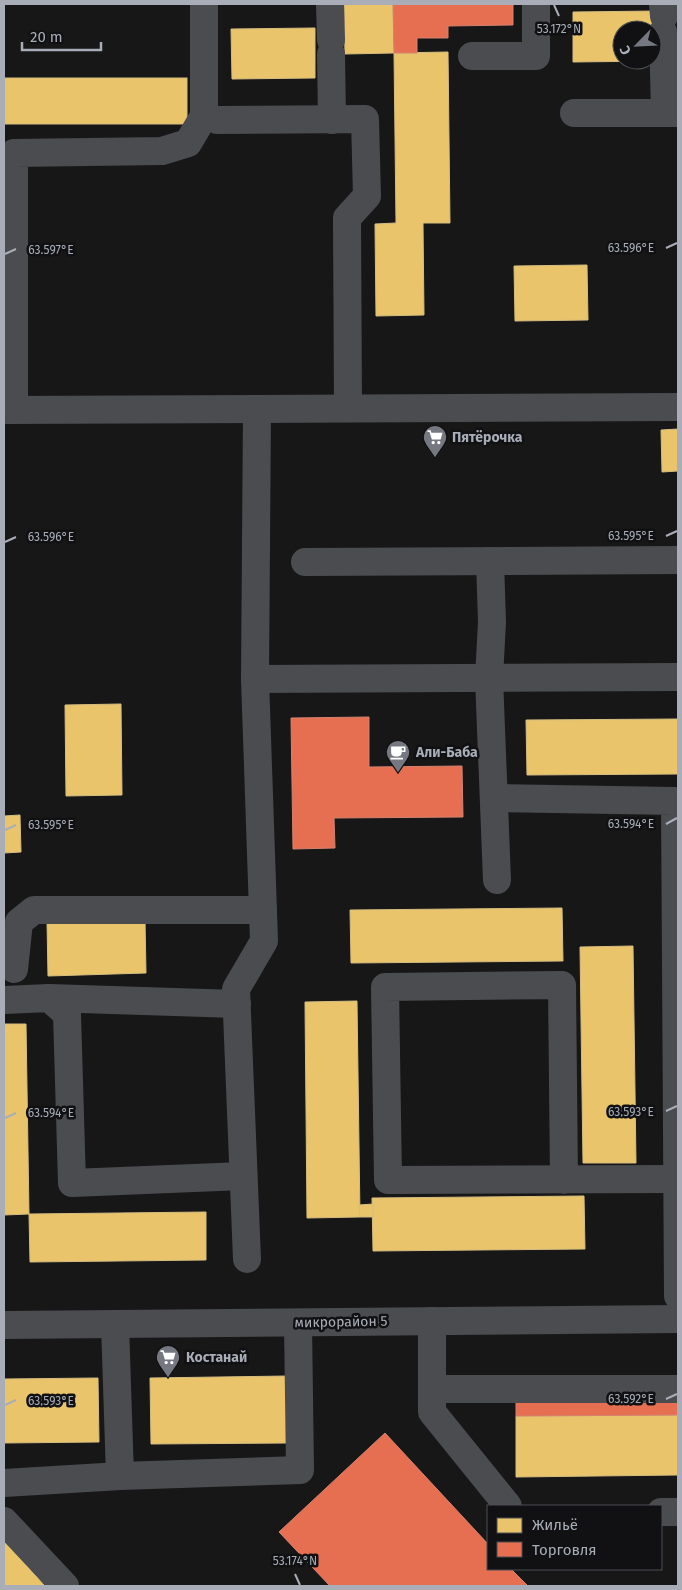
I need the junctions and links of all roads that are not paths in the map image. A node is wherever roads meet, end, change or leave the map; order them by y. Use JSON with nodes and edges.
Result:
{"nodes":[{"id":1,"x":204,"y":4,"type":"edge"},
{"id":2,"x":330,"y":4,"type":"edge"},
{"id":3,"x":536,"y":4,"type":"edge"},
{"id":4,"x":663,"y":17,"type":"edge"},
{"id":5,"x":472,"y":56,"type":"dead end"},
{"id":6,"x":574,"y":113,"type":"dead end"},
{"id":7,"x":672,"y":113,"type":"edge"},
{"id":8,"x":217,"y":120,"type":"dead end"},
{"id":9,"x":332,"y":120,"type":"junction"},
{"id":10,"x":348,"y":407,"type":"junction"},
{"id":11,"x":678,"y":407,"type":"edge"},
{"id":12,"x":257,"y":409,"type":"junction"},
{"id":13,"x":9,"y":410,"type":"edge"},
{"id":14,"x":678,"y":560,"type":"edge"},
{"id":15,"x":490,"y":561,"type":"junction"},
{"id":16,"x":305,"y":562,"type":"dead end"},
{"id":17,"x":678,"y":677,"type":"edge"},
{"id":18,"x":489,"y":678,"type":"junction"},
{"id":19,"x":255,"y":679,"type":"junction"},
{"id":20,"x":495,"y":798,"type":"junction"},
{"id":21,"x":497,"y":880,"type":"dead end"},
{"id":22,"x":263,"y":910,"type":"junction"},
{"id":23,"x":677,"y":914,"type":"edge"},
{"id":24,"x":14,"y":969,"type":"dead end"},
{"id":25,"x":49,"y":998,"type":"junction"},
{"id":26,"x":4,"y":1000,"type":"edge"},
{"id":27,"x":236,"y":1004,"type":"junction"},
{"id":28,"x":243,"y":1176,"type":"junction"},
{"id":29,"x":678,"y":1179,"type":"edge"},
{"id":30,"x":564,"y":1180,"type":"junction"},
{"id":31,"x":246,"y":1259,"type":"dead end"},
{"id":32,"x":678,"y":1296,"type":"edge"},
{"id":33,"x":678,"y":1319,"type":"edge"},
{"id":34,"x":432,"y":1321,"type":"junction"},
{"id":35,"x":298,"y":1322,"type":"junction"},
{"id":36,"x":115,"y":1324,"type":"junction"},
{"id":37,"x":4,"y":1325,"type":"edge"},
{"id":38,"x":432,"y":1389,"type":"junction"},
{"id":39,"x":678,"y":1389,"type":"edge"},
{"id":40,"x":120,"y":1476,"type":"junction"},
{"id":41,"x":4,"y":1483,"type":"edge"},
{"id":42,"x":507,"y":1505,"type":"edge"},
{"id":43,"x":662,"y":1512,"type":"edge"},
{"id":44,"x":678,"y":1512,"type":"edge"},
{"id":45,"x":4,"y":1520,"type":"edge"},
{"id":46,"x":65,"y":1586,"type":"edge"}],
"edges":[{"from":1,"to":13,"type":"street"},
{"from":2,"to":9,"type":"street"},
{"from":3,"to":5,"type":"street"},
{"from":4,"to":7,"type":"street"},
{"from":6,"to":7,"type":"street"},
{"from":8,"to":9,"type":"street"},
{"from":9,"to":10,"type":"street"},
{"from":10,"to":11,"type":"street"},
{"from":10,"to":12,"type":"street"},
{"from":12,"to":13,"type":"street"},
{"from":12,"to":19,"type":"street"},
{"from":14,"to":15,"type":"street"},
{"from":15,"to":16,"type":"street"},
{"from":15,"to":18,"type":"street"},
{"from":17,"to":18,"type":"street"},
{"from":18,"to":19,"type":"street"},
{"from":18,"to":20,"type":"street"},
{"from":19,"to":22,"type":"street"},
{"from":20,"to":21,"type":"street"},
{"from":20,"to":23,"type":"street"},
{"from":22,"to":24,"type":"street"},
{"from":22,"to":27,"type":"street"},
{"from":23,"to":29,"type":"street"},
{"from":25,"to":26,"type":"street"},
{"from":25,"to":27,"type":"street"},
{"from":25,"to":28,"type":"street"},
{"from":27,"to":28,"type":"street"},
{"from":28,"to":31,"type":"street"},
{"from":29,"to":30,"type":"street"},
{"from":29,"to":32,"type":"street"},
{"from":30,"to":30,"type":"street"},
{"from":33,"to":34,"type":"street","name":"микрорайон 5"},
{"from":34,"to":35,"type":"street","name":"микрорайон 5"},
{"from":34,"to":38,"type":"street"},
{"from":35,"to":36,"type":"street","name":"микрорайон 5"},
{"from":35,"to":40,"type":"street"},
{"from":36,"to":37,"type":"street","name":"микрорайон 5"},
{"from":36,"to":40,"type":"street"},
{"from":38,"to":39,"type":"street"},
{"from":38,"to":42,"type":"street"},
{"from":40,"to":41,"type":"street"},
{"from":43,"to":44,"type":"street"},
{"from":45,"to":46,"type":"street"}]}
